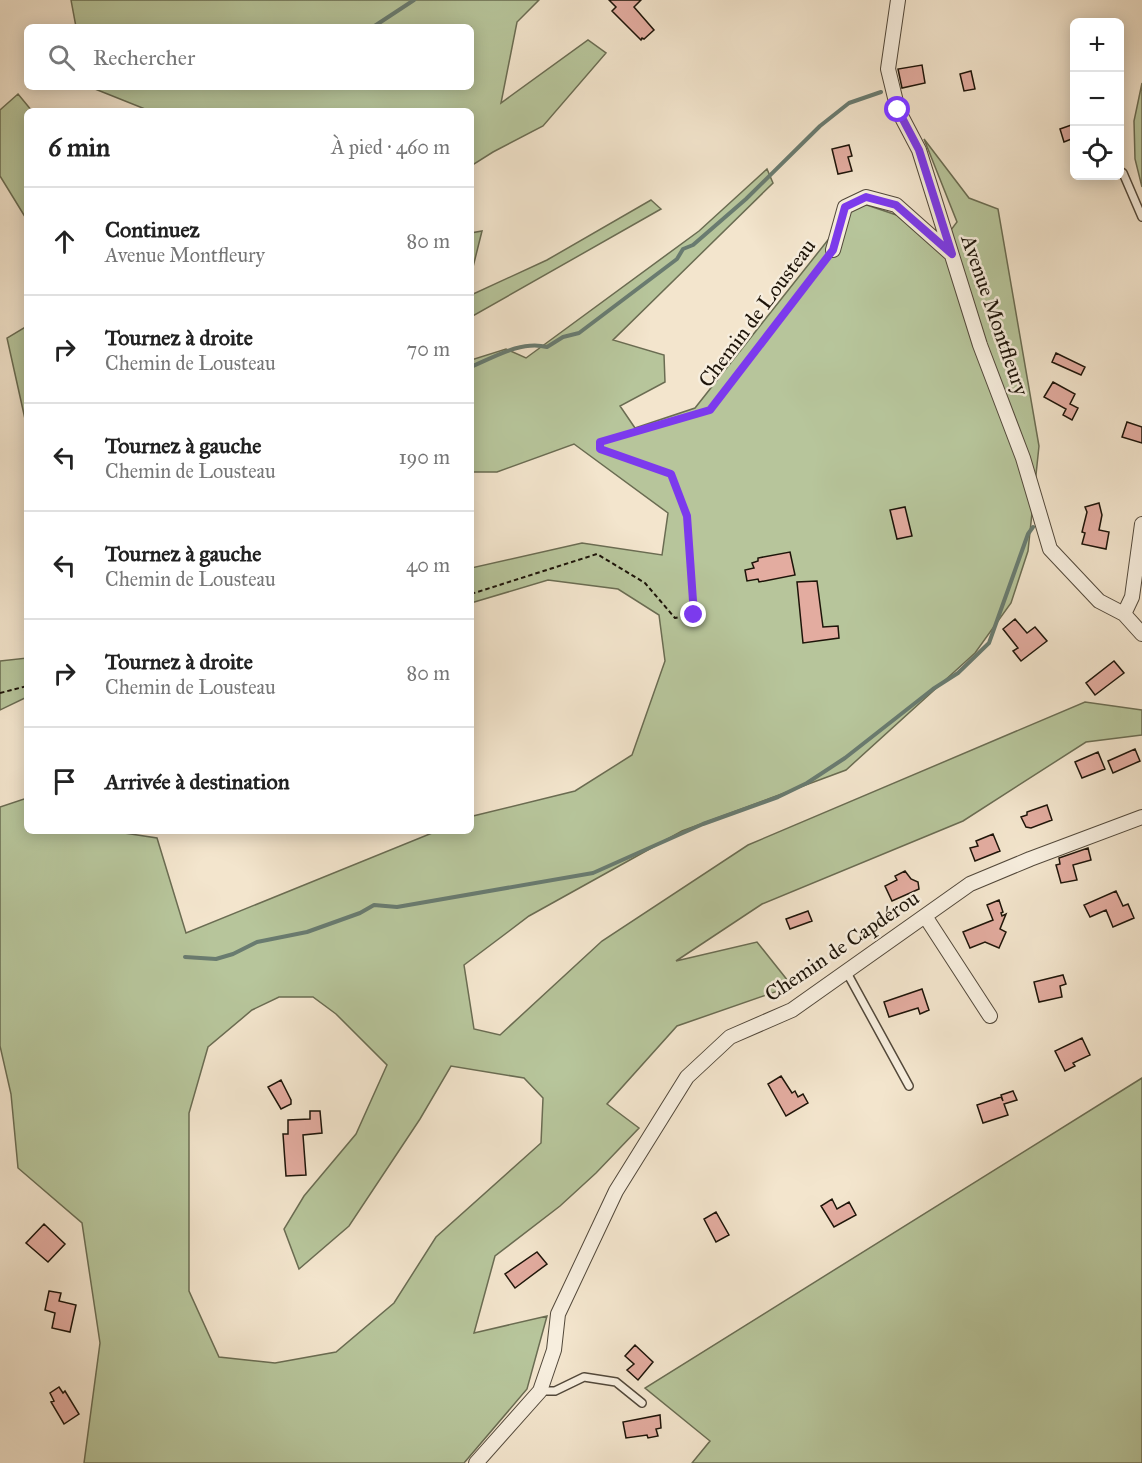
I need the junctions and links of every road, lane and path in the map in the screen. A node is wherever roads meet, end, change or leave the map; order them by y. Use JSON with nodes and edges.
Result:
{"nodes":[{"id":1,"x":898,"y":0,"type":"edge"},
{"id":2,"x":1124,"y":175,"type":"edge"},
{"id":3,"x":1142,"y":217,"type":"edge"},
{"id":4,"x":833,"y":250,"type":"joint"},
{"id":5,"x":952,"y":254,"type":"junction"},
{"id":6,"x":1142,"y":524,"type":"edge"},
{"id":7,"x":474,"y":593,"type":"edge"},
{"id":8,"x":1124,"y":614,"type":"junction"},
{"id":9,"x":1142,"y":634,"type":"edge"},
{"id":10,"x":24,"y":687,"type":"edge"},
{"id":11,"x":0,"y":693,"type":"edge"},
{"id":12,"x":1142,"y":817,"type":"edge"},
{"id":13,"x":925,"y":916,"type":"junction"},
{"id":14,"x":846,"y":971,"type":"junction"},
{"id":15,"x":990,"y":1016,"type":"dead end"},
{"id":16,"x":909,"y":1086,"type":"dead end"},
{"id":17,"x":540,"y":1391,"type":"junction"},
{"id":18,"x":642,"y":1403,"type":"dead end"},
{"id":19,"x":476,"y":1463,"type":"edge"}],
"edges":[{"from":1,"to":5,"type":"street","name":"Avenue Montfleury"},
{"from":2,"to":3,"type":"lane"},
{"from":4,"to":5,"type":"street","name":"Chemin de Lousteau"},
{"from":4,"to":7,"type":"path","name":"Chemin de Lousteau"},
{"from":5,"to":8,"type":"street","name":"Avenue Montfleury"},
{"from":6,"to":8,"type":"street"},
{"from":8,"to":9,"type":"street"},
{"from":10,"to":11,"type":"path"},
{"from":12,"to":13,"type":"street","name":"Chemin de Capdérou"},
{"from":13,"to":14,"type":"street","name":"Chemin de Capdérou"},
{"from":13,"to":15,"type":"street"},
{"from":14,"to":16,"type":"lane"},
{"from":14,"to":17,"type":"street","name":"Chemin de Capdérou"},
{"from":17,"to":18,"type":"lane"},
{"from":17,"to":19,"type":"street","name":"Chemin de Capdérou"}]}
